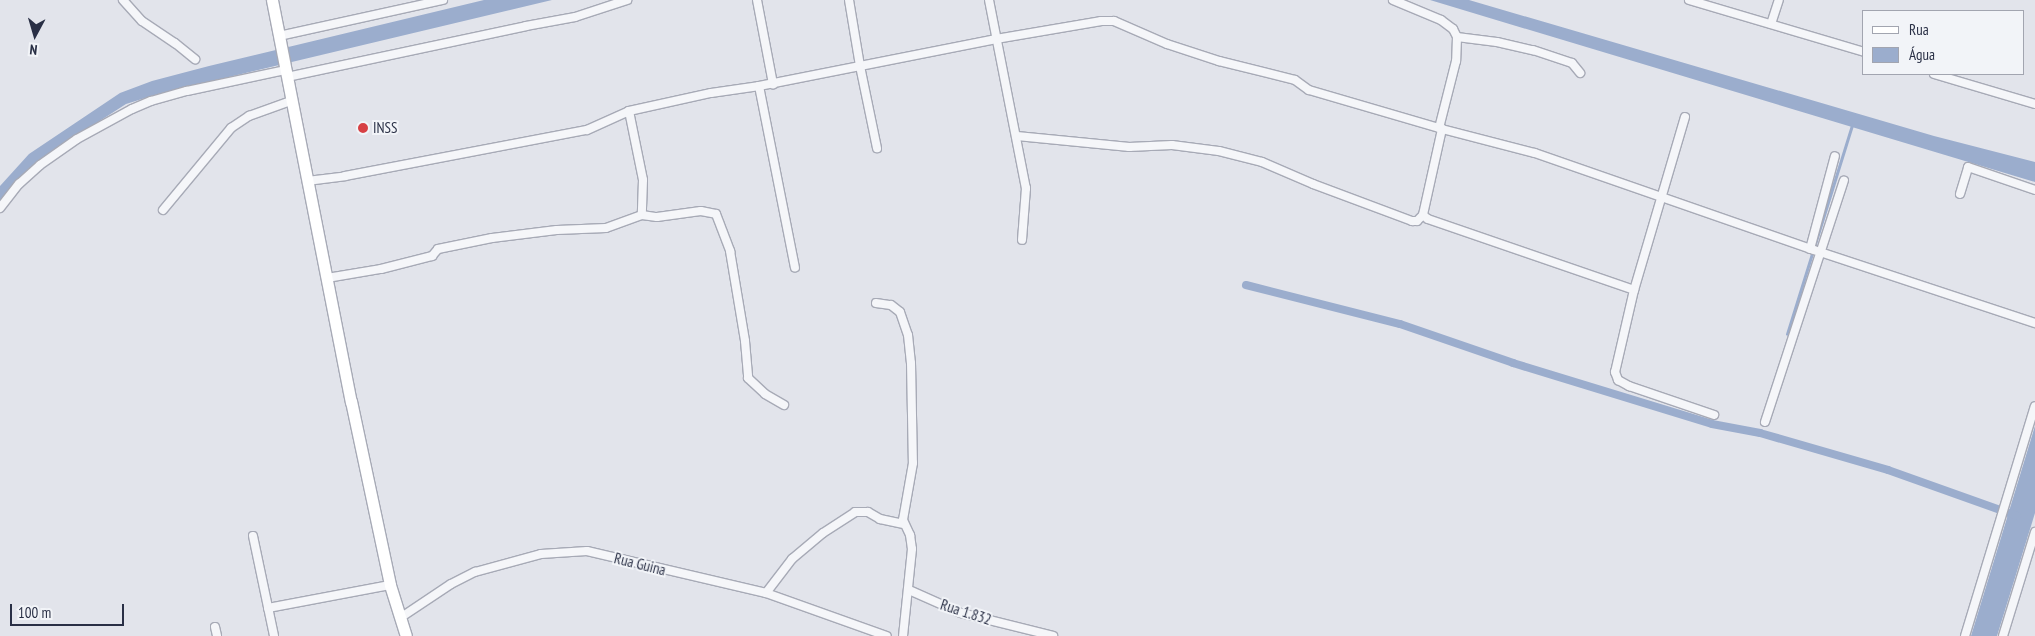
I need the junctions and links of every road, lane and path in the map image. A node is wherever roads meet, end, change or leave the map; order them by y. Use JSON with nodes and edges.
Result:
{"nodes":[{"id":1,"x":123,"y":0,"type":"edge"},
{"id":2,"x":272,"y":0,"type":"edge"},
{"id":3,"x":443,"y":0,"type":"edge"},
{"id":4,"x":627,"y":0,"type":"edge"},
{"id":5,"x":757,"y":0,"type":"edge"},
{"id":6,"x":850,"y":0,"type":"edge"},
{"id":7,"x":989,"y":0,"type":"edge"},
{"id":8,"x":1393,"y":0,"type":"edge"},
{"id":9,"x":1689,"y":0,"type":"edge"},
{"id":10,"x":1779,"y":0,"type":"edge"},
{"id":11,"x":1771,"y":24,"type":"junction"},
{"id":12,"x":1457,"y":37,"type":"junction"},
{"id":13,"x":279,"y":38,"type":"junction"},
{"id":14,"x":996,"y":39,"type":"junction"},
{"id":15,"x":1862,"y":51,"type":"edge"},
{"id":16,"x":195,"y":59,"type":"dead end"},
{"id":17,"x":860,"y":66,"type":"junction"},
{"id":18,"x":285,"y":70,"type":"junction"},
{"id":19,"x":1580,"y":74,"type":"dead end"},
{"id":20,"x":1937,"y":75,"type":"edge"},
{"id":21,"x":773,"y":84,"type":"junction"},
{"id":22,"x":759,"y":86,"type":"junction"},
{"id":23,"x":292,"y":101,"type":"junction"},
{"id":24,"x":2035,"y":104,"type":"edge"},
{"id":25,"x":629,"y":112,"type":"junction"},
{"id":26,"x":1685,"y":117,"type":"dead end"},
{"id":27,"x":1440,"y":128,"type":"junction"},
{"id":28,"x":1017,"y":136,"type":"junction"},
{"id":29,"x":877,"y":148,"type":"dead end"},
{"id":30,"x":1835,"y":156,"type":"dead end"},
{"id":31,"x":307,"y":180,"type":"junction"},
{"id":32,"x":1844,"y":181,"type":"dead end"},
{"id":33,"x":2035,"y":190,"type":"edge"},
{"id":34,"x":1960,"y":194,"type":"dead end"},
{"id":35,"x":1662,"y":196,"type":"junction"},
{"id":36,"x":0,"y":208,"type":"edge"},
{"id":37,"x":163,"y":210,"type":"dead end"},
{"id":38,"x":1423,"y":214,"type":"junction"},
{"id":39,"x":642,"y":216,"type":"junction"},
{"id":40,"x":1022,"y":240,"type":"dead end"},
{"id":41,"x":1810,"y":249,"type":"junction"},
{"id":42,"x":1822,"y":253,"type":"junction"},
{"id":43,"x":795,"y":267,"type":"dead end"},
{"id":44,"x":327,"y":278,"type":"junction"},
{"id":45,"x":1634,"y":290,"type":"junction"},
{"id":46,"x":876,"y":303,"type":"dead end"},
{"id":47,"x":2035,"y":322,"type":"edge"},
{"id":48,"x":784,"y":405,"type":"dead end"},
{"id":49,"x":2035,"y":406,"type":"edge"},
{"id":50,"x":1714,"y":415,"type":"dead end"},
{"id":51,"x":1765,"y":422,"type":"dead end"},
{"id":52,"x":903,"y":524,"type":"junction"},
{"id":53,"x":2035,"y":532,"type":"edge"},
{"id":54,"x":253,"y":536,"type":"dead end"},
{"id":55,"x":390,"y":585,"type":"junction"},
{"id":56,"x":909,"y":590,"type":"junction"},
{"id":57,"x":766,"y":593,"type":"junction"},
{"id":58,"x":268,"y":608,"type":"junction"},
{"id":59,"x":400,"y":618,"type":"junction"},
{"id":60,"x":215,"y":627,"type":"dead end"},
{"id":61,"x":217,"y":636,"type":"edge"},
{"id":62,"x":274,"y":636,"type":"edge"},
{"id":63,"x":406,"y":636,"type":"edge"},
{"id":64,"x":887,"y":636,"type":"edge"},
{"id":65,"x":904,"y":636,"type":"edge"},
{"id":66,"x":1053,"y":636,"type":"edge"},
{"id":67,"x":1965,"y":636,"type":"edge"},
{"id":68,"x":2003,"y":636,"type":"edge"}],
"edges":[{"from":1,"to":16,"type":"street"},
{"from":2,"to":13,"type":"street"},
{"from":3,"to":13,"type":"street"},
{"from":4,"to":18,"type":"street"},
{"from":5,"to":21,"type":"street"},
{"from":6,"to":17,"type":"street"},
{"from":7,"to":14,"type":"street"},
{"from":8,"to":12,"type":"street"},
{"from":9,"to":11,"type":"street"},
{"from":10,"to":11,"type":"street"},
{"from":11,"to":15,"type":"street"},
{"from":12,"to":19,"type":"street"},
{"from":12,"to":27,"type":"street"},
{"from":13,"to":18,"type":"street"},
{"from":14,"to":17,"type":"street"},
{"from":14,"to":27,"type":"street"},
{"from":14,"to":28,"type":"street"},
{"from":17,"to":21,"type":"street"},
{"from":17,"to":29,"type":"street"},
{"from":18,"to":23,"type":"street"},
{"from":18,"to":36,"type":"street"},
{"from":20,"to":24,"type":"street"},
{"from":21,"to":22,"type":"street"},
{"from":22,"to":25,"type":"street"},
{"from":22,"to":43,"type":"street"},
{"from":23,"to":31,"type":"street"},
{"from":23,"to":37,"type":"street"},
{"from":25,"to":31,"type":"street"},
{"from":25,"to":39,"type":"street"},
{"from":26,"to":35,"type":"street"},
{"from":27,"to":35,"type":"street"},
{"from":27,"to":38,"type":"street"},
{"from":28,"to":38,"type":"street"},
{"from":28,"to":40,"type":"street"},
{"from":30,"to":41,"type":"street"},
{"from":31,"to":44,"type":"street"},
{"from":32,"to":42,"type":"street"},
{"from":33,"to":34,"type":"street"},
{"from":35,"to":41,"type":"street"},
{"from":35,"to":45,"type":"street"},
{"from":38,"to":45,"type":"street"},
{"from":39,"to":44,"type":"street"},
{"from":39,"to":48,"type":"street"},
{"from":41,"to":42,"type":"street"},
{"from":42,"to":47,"type":"street"},
{"from":42,"to":51,"type":"street"},
{"from":44,"to":55,"type":"street"},
{"from":45,"to":50,"type":"street"},
{"from":46,"to":52,"type":"street"},
{"from":49,"to":67,"type":"street"},
{"from":52,"to":56,"type":"street"},
{"from":52,"to":57,"type":"street"},
{"from":53,"to":68,"type":"street"},
{"from":54,"to":58,"type":"street"},
{"from":55,"to":58,"type":"street"},
{"from":55,"to":59,"type":"street"},
{"from":56,"to":65,"type":"street"},
{"from":56,"to":66,"type":"street","name":"Rua 1.832"},
{"from":57,"to":59,"type":"street","name":"Rua Guina"},
{"from":57,"to":64,"type":"street","name":"Rua Guina"},
{"from":58,"to":62,"type":"street"},
{"from":59,"to":63,"type":"street"},
{"from":60,"to":61,"type":"street"}]}
